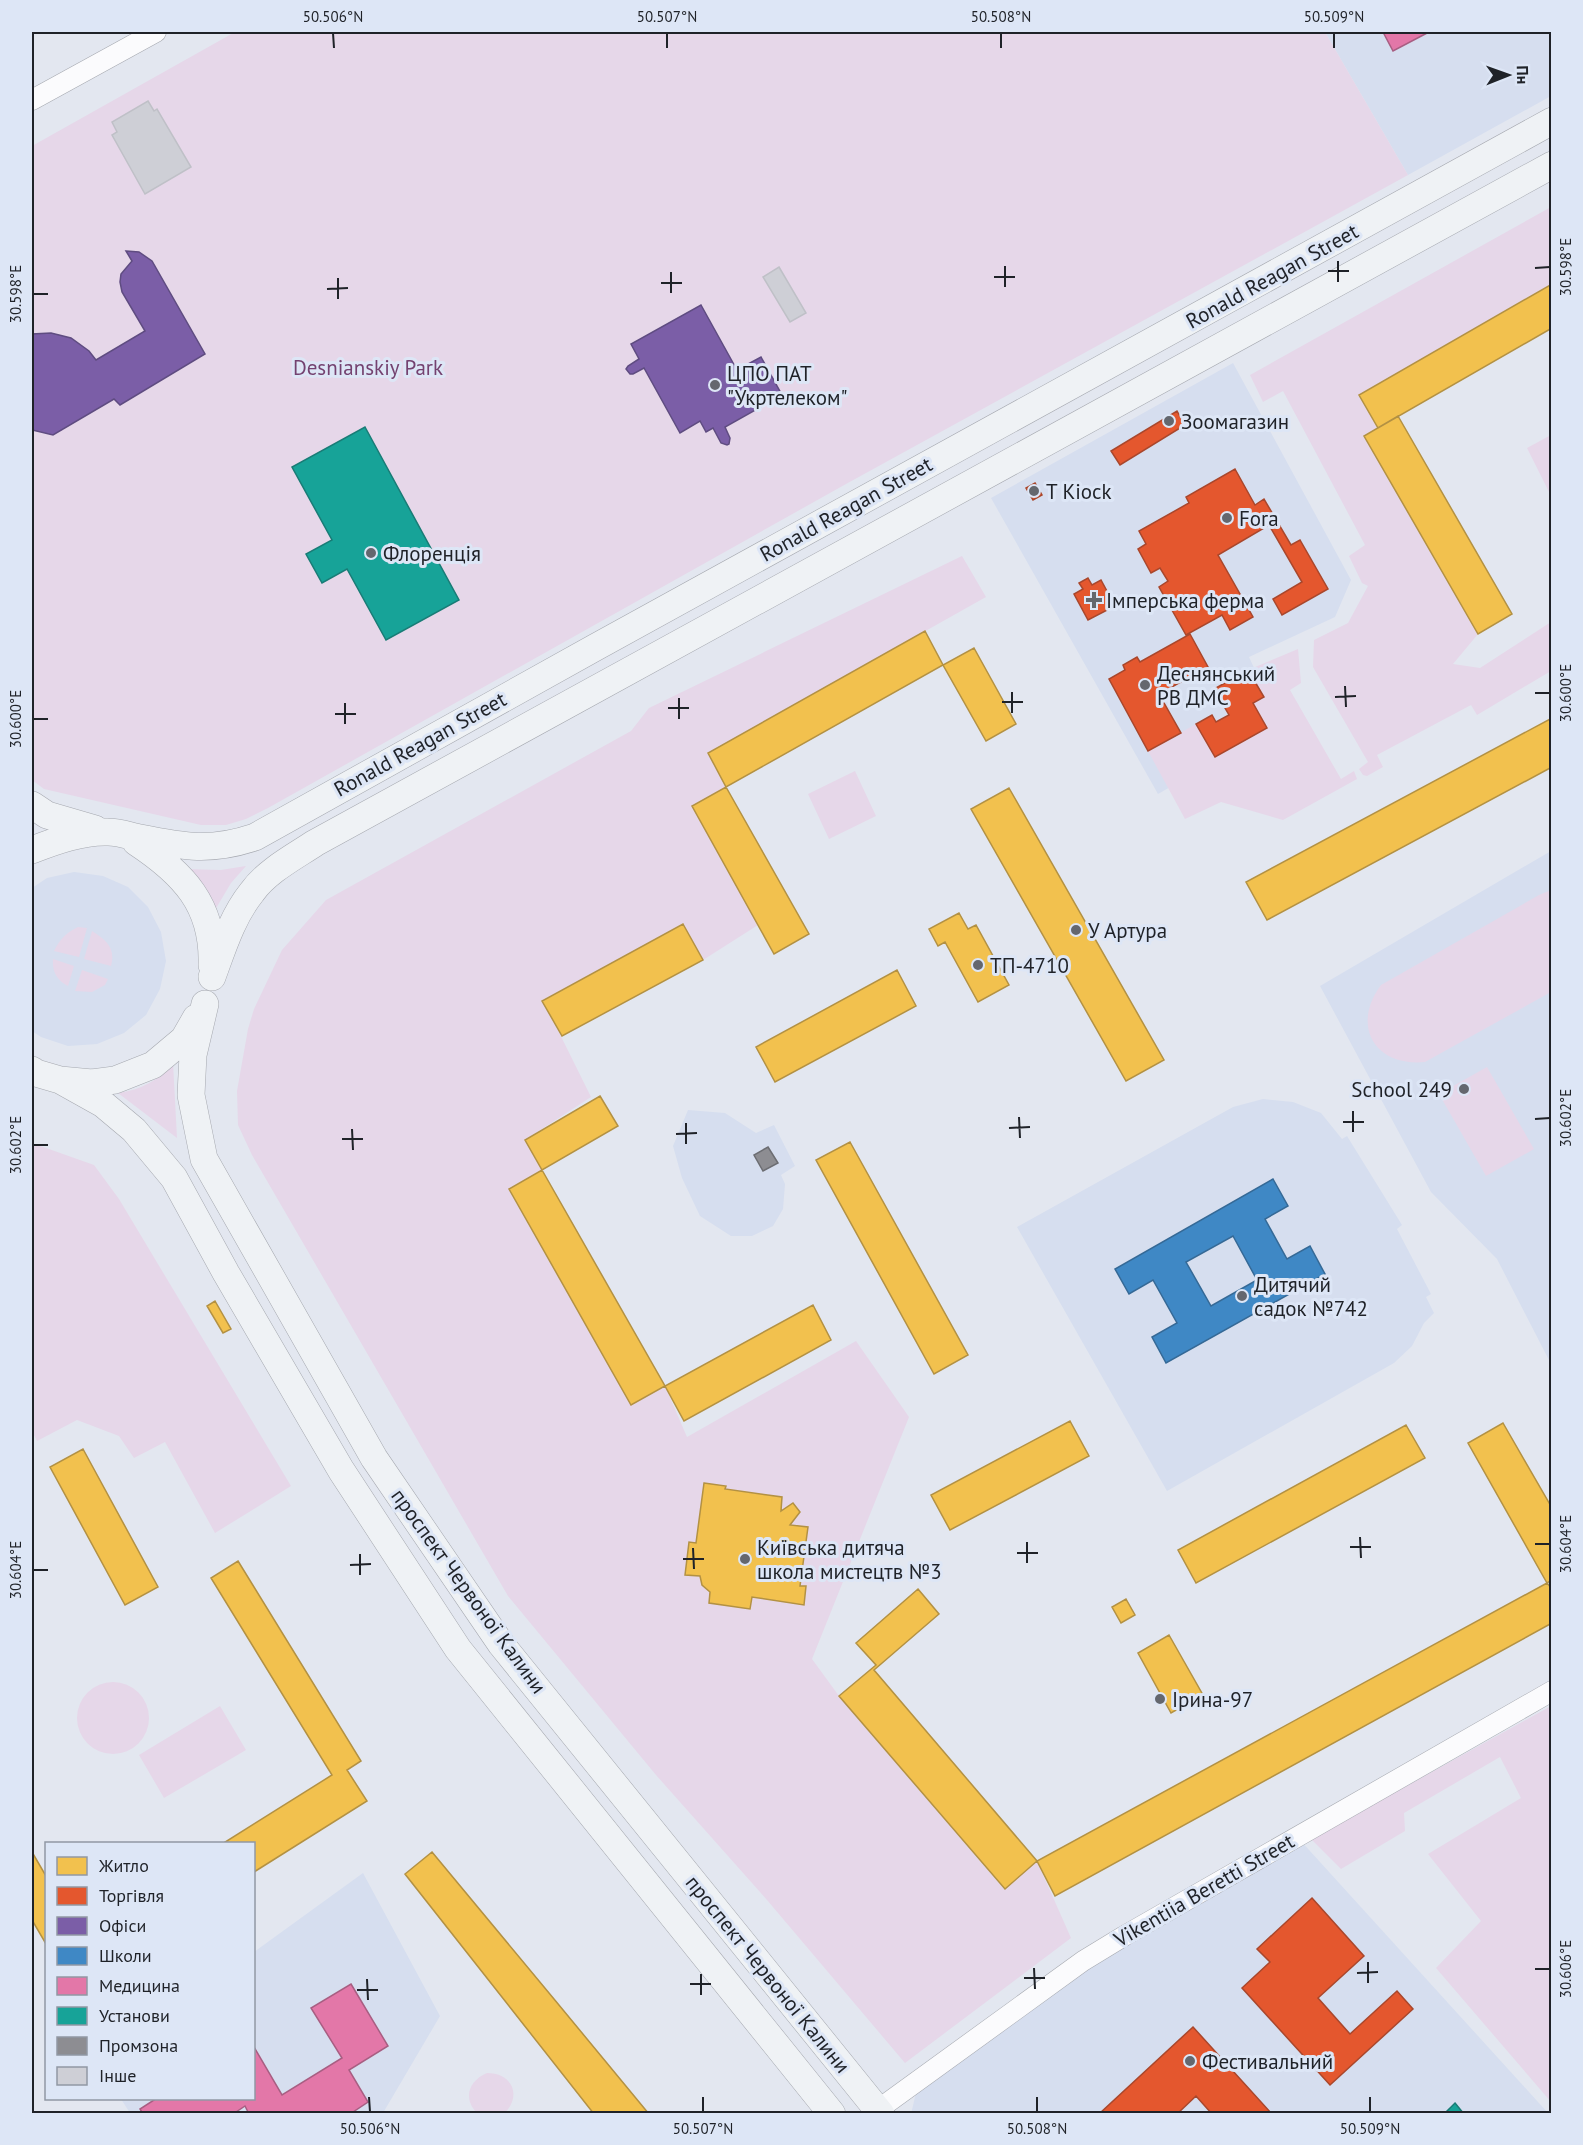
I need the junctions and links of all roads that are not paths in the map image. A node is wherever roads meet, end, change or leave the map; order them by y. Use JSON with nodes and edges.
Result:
{"nodes":[{"id":1,"x":156,"y":32,"type":"edge"},
{"id":2,"x":32,"y":100,"type":"edge"},
{"id":3,"x":1551,"y":121,"type":"edge"},
{"id":4,"x":1551,"y":165,"type":"edge"},
{"id":5,"x":32,"y":805,"type":"edge"},
{"id":6,"x":118,"y":834,"type":"junction"},
{"id":7,"x":32,"y":850,"type":"edge"},
{"id":8,"x":212,"y":977,"type":"junction"},
{"id":9,"x":204,"y":1004,"type":"junction"},
{"id":10,"x":40,"y":1074,"type":"edge"},
{"id":11,"x":1551,"y":1691,"type":"edge"},
{"id":12,"x":877,"y":2112,"type":"edge"},
{"id":13,"x":832,"y":2114,"type":"edge"}],
"edges":[{"from":1,"to":2,"type":"street"},
{"from":3,"to":6,"type":"main road","name":"Ronald Reagan Street"},
{"from":4,"to":8,"type":"main road","name":"Ronald Reagan Street"},
{"from":5,"to":6,"type":"main road"},
{"from":6,"to":7,"type":"main road"},
{"from":6,"to":8,"type":"main road"},
{"from":8,"to":9,"type":"main road"},
{"from":9,"to":10,"type":"main road"},
{"from":9,"to":12,"type":"main road","name":"проспект Червоної Калини"},
{"from":10,"to":13,"type":"main road","name":"проспект Червоної Калини"},
{"from":11,"to":12,"type":"street","name":"Vikentiia Beretti Street"}]}
